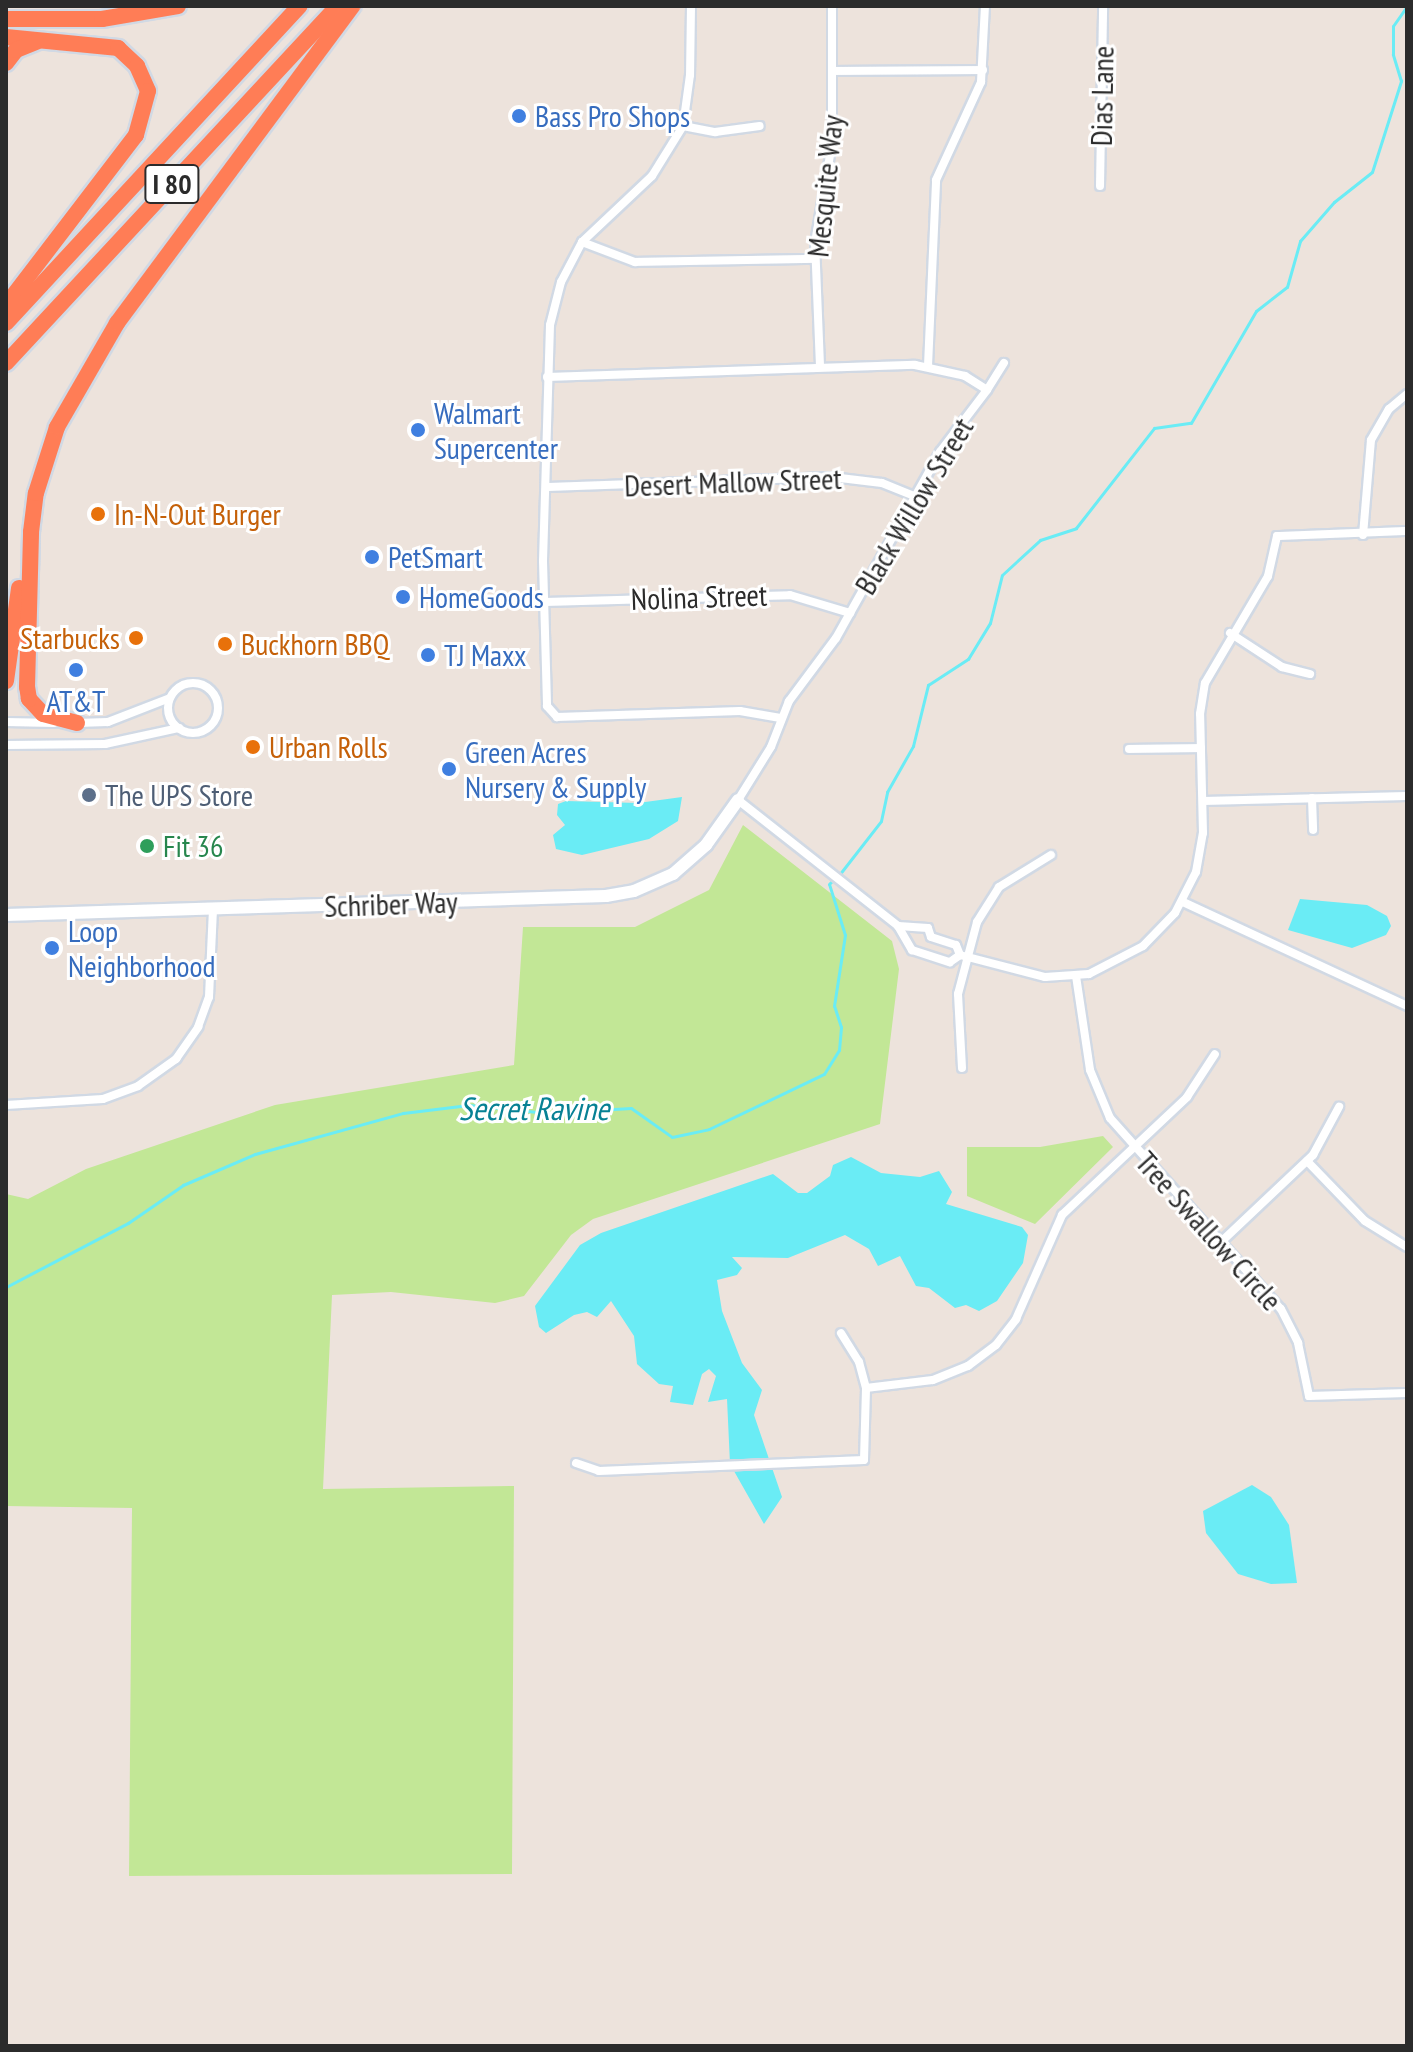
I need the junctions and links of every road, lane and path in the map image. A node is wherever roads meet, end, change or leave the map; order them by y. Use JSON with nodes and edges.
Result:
{"nodes":[{"id":1,"x":178,"y":6,"type":"edge"},
{"id":2,"x":300,"y":6,"type":"edge"},
{"id":3,"x":338,"y":6,"type":"edge"},
{"id":4,"x":352,"y":6,"type":"edge"},
{"id":5,"x":691,"y":6,"type":"edge"},
{"id":6,"x":832,"y":6,"type":"edge"},
{"id":7,"x":985,"y":6,"type":"edge"},
{"id":8,"x":1103,"y":6,"type":"edge"},
{"id":9,"x":6,"y":19,"type":"edge"},
{"id":10,"x":6,"y":37,"type":"edge"},
{"id":11,"x":39,"y":41,"type":"junction"},
{"id":12,"x":6,"y":63,"type":"edge"},
{"id":13,"x":983,"y":70,"type":"junction"},
{"id":14,"x":834,"y":71,"type":"junction"},
{"id":15,"x":683,"y":126,"type":"junction"},
{"id":16,"x":760,"y":126,"type":"dead end"},
{"id":17,"x":1100,"y":186,"type":"dead end"},
{"id":18,"x":582,"y":242,"type":"junction"},
{"id":19,"x":815,"y":259,"type":"junction"},
{"id":20,"x":6,"y":305,"type":"edge"},
{"id":21,"x":6,"y":323,"type":"edge"},
{"id":22,"x":6,"y":363,"type":"edge"},
{"id":23,"x":1004,"y":363,"type":"dead end"},
{"id":24,"x":820,"y":366,"type":"junction"},
{"id":25,"x":928,"y":366,"type":"junction"},
{"id":26,"x":547,"y":377,"type":"junction"},
{"id":27,"x":987,"y":390,"type":"junction"},
{"id":28,"x":1407,"y":394,"type":"edge"},
{"id":29,"x":548,"y":487,"type":"junction"},
{"id":30,"x":36,"y":493,"type":"junction"},
{"id":31,"x":914,"y":496,"type":"junction"},
{"id":32,"x":1407,"y":531,"type":"edge"},
{"id":33,"x":1363,"y":535,"type":"junction"},
{"id":34,"x":545,"y":602,"type":"junction"},
{"id":35,"x":850,"y":613,"type":"junction"},
{"id":36,"x":1230,"y":633,"type":"junction"},
{"id":37,"x":1310,"y":674,"type":"dead end"},
{"id":38,"x":6,"y":681,"type":"edge"},
{"id":39,"x":170,"y":698,"type":"junction"},
{"id":40,"x":780,"y":718,"type":"junction"},
{"id":41,"x":6,"y":722,"type":"edge"},
{"id":42,"x":77,"y":723,"type":"junction"},
{"id":43,"x":179,"y":728,"type":"junction"},
{"id":44,"x":6,"y":745,"type":"edge"},
{"id":45,"x":1201,"y":748,"type":"junction"},
{"id":46,"x":1129,"y":749,"type":"dead end"},
{"id":47,"x":1407,"y":796,"type":"edge"},
{"id":48,"x":1312,"y":798,"type":"junction"},
{"id":49,"x":738,"y":800,"type":"junction"},
{"id":50,"x":1203,"y":801,"type":"junction"},
{"id":51,"x":1313,"y":830,"type":"dead end"},
{"id":52,"x":1051,"y":855,"type":"dead end"},
{"id":53,"x":1183,"y":902,"type":"junction"},
{"id":54,"x":213,"y":909,"type":"junction"},
{"id":55,"x":6,"y":915,"type":"edge"},
{"id":56,"x":898,"y":926,"type":"junction"},
{"id":57,"x":931,"y":937,"type":"junction"},
{"id":58,"x":922,"y":952,"type":"junction"},
{"id":59,"x":963,"y":956,"type":"junction"},
{"id":60,"x":1076,"y":976,"type":"junction"},
{"id":61,"x":1407,"y":1006,"type":"edge"},
{"id":62,"x":1215,"y":1054,"type":"dead end"},
{"id":63,"x":962,"y":1068,"type":"dead end"},
{"id":64,"x":6,"y":1105,"type":"edge"},
{"id":65,"x":1339,"y":1107,"type":"dead end"},
{"id":66,"x":1134,"y":1148,"type":"junction"},
{"id":67,"x":1307,"y":1161,"type":"junction"},
{"id":68,"x":1221,"y":1242,"type":"junction"},
{"id":69,"x":1407,"y":1247,"type":"edge"},
{"id":70,"x":841,"y":1333,"type":"dead end"},
{"id":71,"x":866,"y":1388,"type":"junction"},
{"id":72,"x":1407,"y":1393,"type":"edge"},
{"id":73,"x":576,"y":1463,"type":"dead end"}],
"edges":[{"from":1,"to":9,"type":"highway"},
{"from":2,"to":21,"type":"highway","number":"I 80"},
{"from":3,"to":22,"type":"highway","number":"I 80"},
{"from":4,"to":30,"type":"highway"},
{"from":5,"to":15,"type":"street"},
{"from":6,"to":14,"type":"street","name":"Mesquite Way"},
{"from":7,"to":13,"type":"street"},
{"from":8,"to":17,"type":"street","name":"Dias Lane"},
{"from":10,"to":11,"type":"highway"},
{"from":11,"to":12,"type":"highway"},
{"from":11,"to":20,"type":"highway"},
{"from":13,"to":14,"type":"street"},
{"from":13,"to":25,"type":"street"},
{"from":14,"to":19,"type":"street","name":"Mesquite Way"},
{"from":15,"to":16,"type":"street"},
{"from":15,"to":18,"type":"street"},
{"from":18,"to":19,"type":"street"},
{"from":18,"to":26,"type":"street"},
{"from":19,"to":24,"type":"street","name":"Mesquite Way"},
{"from":23,"to":27,"type":"street"},
{"from":24,"to":25,"type":"street","name":"Black Willow Street"},
{"from":24,"to":26,"type":"street","name":"Black Willow Street"},
{"from":25,"to":27,"type":"street","name":"Black Willow Street"},
{"from":26,"to":29,"type":"street"},
{"from":27,"to":31,"type":"street","name":"Black Willow Street"},
{"from":28,"to":33,"type":"street"},
{"from":29,"to":31,"type":"street","name":"Desert Mallow Street"},
{"from":29,"to":34,"type":"street"},
{"from":30,"to":38,"type":"highway"},
{"from":30,"to":42,"type":"highway"},
{"from":31,"to":35,"type":"street","name":"Black Willow Street"},
{"from":32,"to":33,"type":"street"},
{"from":33,"to":36,"type":"street"},
{"from":34,"to":35,"type":"street","name":"Nolina Street"},
{"from":34,"to":40,"type":"street"},
{"from":35,"to":40,"type":"street","name":"Black Willow Street"},
{"from":36,"to":37,"type":"street"},
{"from":36,"to":45,"type":"street"},
{"from":39,"to":42,"type":"street"},
{"from":39,"to":43,"type":"street"},
{"from":39,"to":43,"type":"street"},
{"from":40,"to":49,"type":"street","name":"Black Willow Street"},
{"from":41,"to":42,"type":"street"},
{"from":43,"to":44,"type":"street"},
{"from":45,"to":46,"type":"street"},
{"from":45,"to":50,"type":"street"},
{"from":47,"to":48,"type":"street"},
{"from":48,"to":50,"type":"street"},
{"from":48,"to":51,"type":"street"},
{"from":49,"to":54,"type":"street","name":"Schriber Way"},
{"from":49,"to":56,"type":"street"},
{"from":50,"to":53,"type":"street"},
{"from":52,"to":59,"type":"street"},
{"from":53,"to":60,"type":"street"},
{"from":53,"to":61,"type":"street"},
{"from":54,"to":55,"type":"street","name":"Schriber Way"},
{"from":54,"to":64,"type":"street"},
{"from":56,"to":57,"type":"street"},
{"from":56,"to":58,"type":"street"},
{"from":57,"to":58,"type":"street"},
{"from":57,"to":59,"type":"street"},
{"from":58,"to":59,"type":"street"},
{"from":59,"to":60,"type":"street"},
{"from":59,"to":63,"type":"street"},
{"from":60,"to":66,"type":"street","name":"Tree Swallow Circle"},
{"from":62,"to":66,"type":"street"},
{"from":65,"to":67,"type":"street"},
{"from":66,"to":68,"type":"street","name":"Tree Swallow Circle"},
{"from":66,"to":71,"type":"street"},
{"from":67,"to":68,"type":"street"},
{"from":67,"to":69,"type":"street"},
{"from":68,"to":72,"type":"street","name":"Tree Swallow Circle"},
{"from":70,"to":71,"type":"street"},
{"from":71,"to":73,"type":"street"}]}
